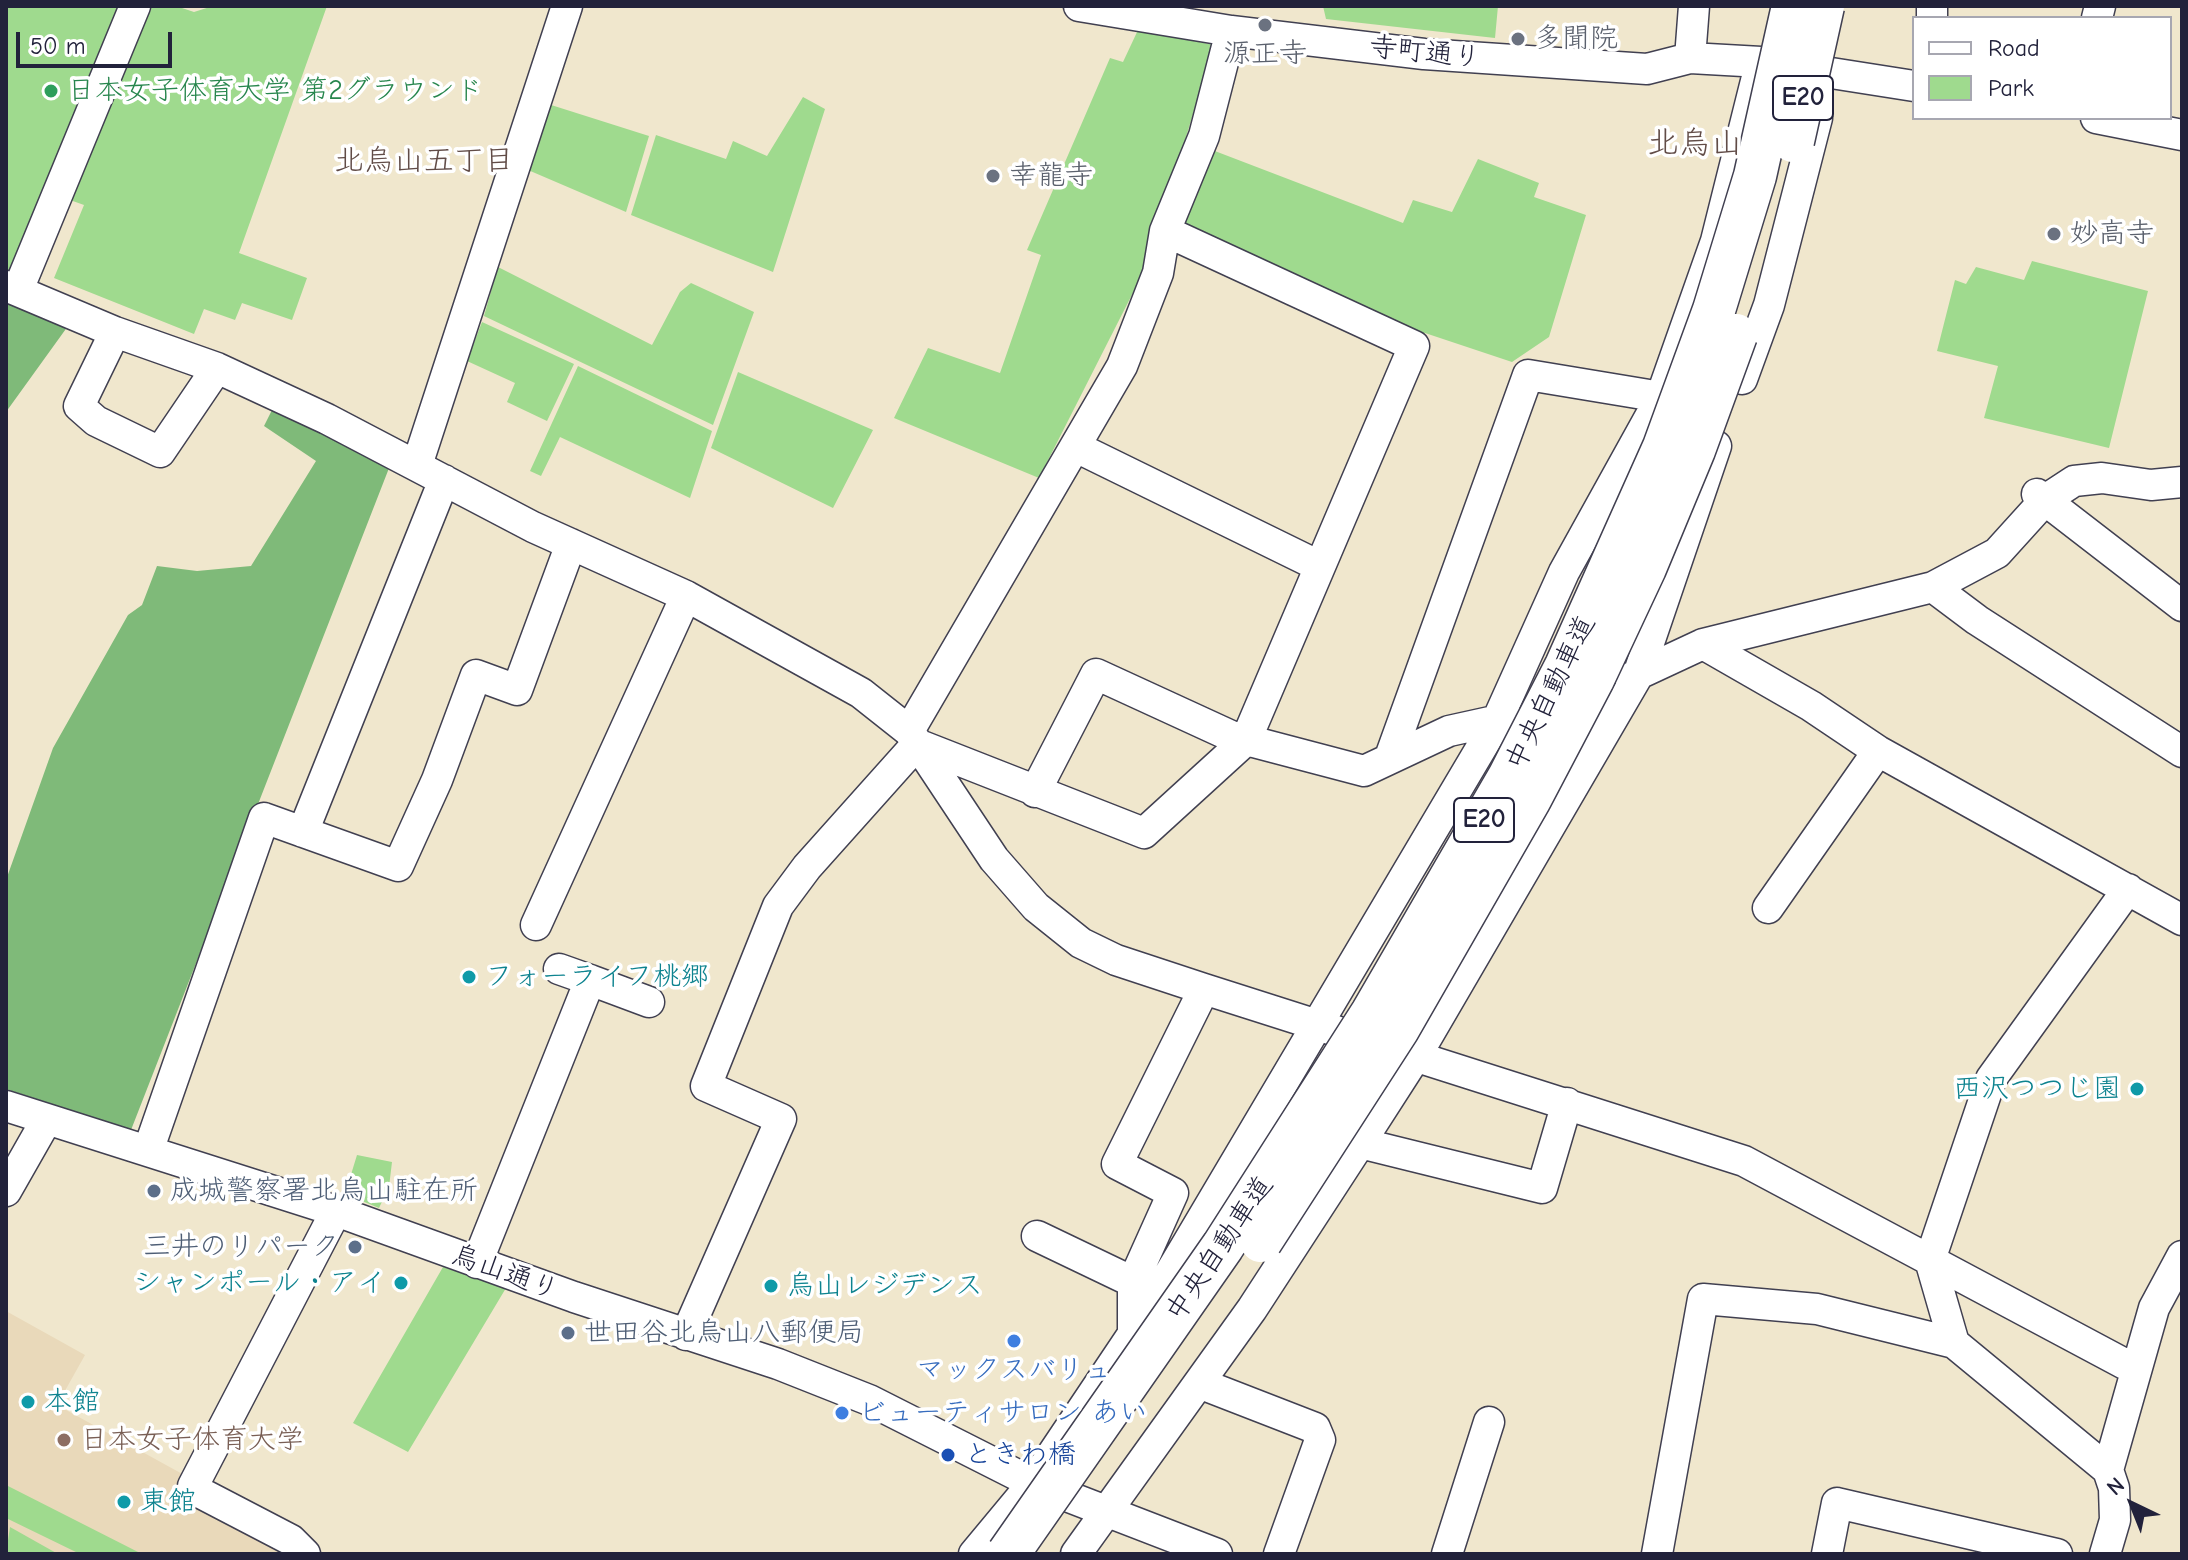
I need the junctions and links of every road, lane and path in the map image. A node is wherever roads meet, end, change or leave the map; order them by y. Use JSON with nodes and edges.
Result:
{"nodes":[{"id":1,"x":135,"y":6,"type":"edge"},
{"id":2,"x":567,"y":6,"type":"edge"},
{"id":3,"x":1079,"y":6,"type":"edge"},
{"id":4,"x":1694,"y":6,"type":"edge"},
{"id":5,"x":1772,"y":6,"type":"edge"},
{"id":6,"x":1793,"y":6,"type":"edge"},
{"id":7,"x":1823,"y":6,"type":"edge"},
{"id":8,"x":1839,"y":6,"type":"edge"},
{"id":9,"x":1231,"y":31,"type":"junction"},
{"id":10,"x":1690,"y":58,"type":"junction"},
{"id":11,"x":1761,"y":62,"type":"junction"},
{"id":12,"x":1828,"y":72,"type":"junction"},
{"id":13,"x":1912,"y":86,"type":"edge"},
{"id":14,"x":2106,"y":120,"type":"edge"},
{"id":15,"x":2182,"y":135,"type":"edge"},
{"id":16,"x":1165,"y":231,"type":"junction"},
{"id":17,"x":12,"y":288,"type":"edge"},
{"id":18,"x":115,"y":332,"type":"junction"},
{"id":19,"x":217,"y":368,"type":"junction"},
{"id":20,"x":1661,"y":397,"type":"junction"},
{"id":21,"x":1076,"y":447,"type":"junction"},
{"id":22,"x":417,"y":465,"type":"junction"},
{"id":23,"x":444,"y":480,"type":"junction"},
{"id":24,"x":2182,"y":482,"type":"edge"},
{"id":25,"x":2041,"y":497,"type":"junction"},
{"id":26,"x":571,"y":544,"type":"junction"},
{"id":27,"x":1319,"y":566,"type":"junction"},
{"id":28,"x":1933,"y":587,"type":"junction"},
{"id":29,"x":686,"y":596,"type":"junction"},
{"id":30,"x":2182,"y":606,"type":"edge"},
{"id":31,"x":1703,"y":644,"type":"junction"},
{"id":32,"x":1638,"y":675,"type":"junction"},
{"id":33,"x":1496,"y":723,"type":"junction"},
{"id":34,"x":913,"y":738,"type":"junction"},
{"id":35,"x":1246,"y":740,"type":"junction"},
{"id":36,"x":1878,"y":751,"type":"junction"},
{"id":37,"x":2182,"y":752,"type":"edge"},
{"id":38,"x":1390,"y":757,"type":"junction"},
{"id":39,"x":1035,"y":792,"type":"junction"},
{"id":40,"x":303,"y":832,"type":"junction"},
{"id":41,"x":2128,"y":889,"type":"junction"},
{"id":42,"x":1768,"y":908,"type":"dead end"},
{"id":43,"x":2182,"y":920,"type":"edge"},
{"id":44,"x":536,"y":925,"type":"dead end"},
{"id":45,"x":559,"y":969,"type":"dead end"},
{"id":46,"x":590,"y":980,"type":"junction"},
{"id":47,"x":1204,"y":989,"type":"junction"},
{"id":48,"x":649,"y":1002,"type":"dead end"},
{"id":49,"x":1318,"y":1026,"type":"junction"},
{"id":50,"x":1416,"y":1056,"type":"junction"},
{"id":51,"x":1567,"y":1103,"type":"junction"},
{"id":52,"x":6,"y":1106,"type":"edge"},
{"id":53,"x":47,"y":1119,"type":"junction"},
{"id":54,"x":1360,"y":1143,"type":"junction"},
{"id":55,"x":148,"y":1151,"type":"junction"},
{"id":56,"x":6,"y":1191,"type":"edge"},
{"id":57,"x":336,"y":1211,"type":"junction"},
{"id":58,"x":1037,"y":1236,"type":"dead end"},
{"id":59,"x":2182,"y":1256,"type":"edge"},
{"id":60,"x":1930,"y":1260,"type":"junction"},
{"id":61,"x":477,"y":1263,"type":"junction"},
{"id":62,"x":1133,"y":1282,"type":"junction"},
{"id":63,"x":1137,"y":1327,"type":"junction"},
{"id":64,"x":686,"y":1335,"type":"junction"},
{"id":65,"x":1954,"y":1343,"type":"junction"},
{"id":66,"x":2136,"y":1370,"type":"junction"},
{"id":67,"x":1199,"y":1383,"type":"junction"},
{"id":68,"x":1489,"y":1422,"type":"dead end"},
{"id":69,"x":2108,"y":1470,"type":"junction"},
{"id":70,"x":1033,"y":1483,"type":"junction"},
{"id":71,"x":1106,"y":1511,"type":"junction"},
{"id":72,"x":305,"y":1554,"type":"edge"},
{"id":73,"x":974,"y":1554,"type":"edge"},
{"id":74,"x":1008,"y":1554,"type":"edge"},
{"id":75,"x":1043,"y":1554,"type":"edge"},
{"id":76,"x":1076,"y":1554,"type":"edge"},
{"id":77,"x":1217,"y":1554,"type":"edge"},
{"id":78,"x":1279,"y":1554,"type":"edge"},
{"id":79,"x":1447,"y":1554,"type":"edge"},
{"id":80,"x":1657,"y":1554,"type":"edge"},
{"id":81,"x":1827,"y":1554,"type":"edge"},
{"id":82,"x":2057,"y":1554,"type":"edge"},
{"id":83,"x":2105,"y":1554,"type":"edge"}],
"edges":[{"from":1,"to":17,"type":"street"},
{"from":2,"to":22,"type":"street"},
{"from":3,"to":9,"type":"street","name":"寺町通り"},
{"from":4,"to":10,"type":"street"},
{"from":5,"to":11,"type":"street"},
{"from":6,"to":74,"type":"highway","name":"中央自動車道","number":"E20","bridge":true},
{"from":7,"to":75,"type":"highway","name":"中央自動車道","number":"E20","bridge":true},
{"from":8,"to":12,"type":"street"},
{"from":9,"to":10,"type":"street","name":"寺町通り"},
{"from":9,"to":16,"type":"street"},
{"from":10,"to":11,"type":"street","name":"寺町通り"},
{"from":11,"to":12,"type":"street","name":"寺町通り"},
{"from":11,"to":20,"type":"street"},
{"from":12,"to":13,"type":"street","name":"寺町通り"},
{"from":12,"to":32,"type":"street"},
{"from":14,"to":15,"type":"street"},
{"from":16,"to":21,"type":"street"},
{"from":16,"to":27,"type":"street"},
{"from":17,"to":18,"type":"street"},
{"from":18,"to":19,"type":"street"},
{"from":18,"to":19,"type":"street"},
{"from":19,"to":22,"type":"street"},
{"from":20,"to":33,"type":"street"},
{"from":20,"to":38,"type":"street"},
{"from":21,"to":27,"type":"street"},
{"from":21,"to":34,"type":"street"},
{"from":22,"to":23,"type":"street"},
{"from":23,"to":26,"type":"street"},
{"from":23,"to":40,"type":"street"},
{"from":24,"to":25,"type":"street"},
{"from":25,"to":28,"type":"street"},
{"from":25,"to":30,"type":"street"},
{"from":26,"to":29,"type":"street"},
{"from":26,"to":40,"type":"street"},
{"from":27,"to":35,"type":"street"},
{"from":28,"to":31,"type":"street"},
{"from":28,"to":37,"type":"street"},
{"from":29,"to":34,"type":"street"},
{"from":29,"to":44,"type":"street"},
{"from":31,"to":32,"type":"street"},
{"from":31,"to":36,"type":"street"},
{"from":32,"to":33,"type":"street"},
{"from":32,"to":50,"type":"street"},
{"from":33,"to":38,"type":"street"},
{"from":33,"to":49,"type":"street"},
{"from":34,"to":39,"type":"street"},
{"from":34,"to":47,"type":"street"},
{"from":34,"to":64,"type":"street"},
{"from":35,"to":38,"type":"street"},
{"from":35,"to":39,"type":"street"},
{"from":35,"to":39,"type":"street"},
{"from":36,"to":41,"type":"street"},
{"from":36,"to":42,"type":"street"},
{"from":40,"to":55,"type":"street"},
{"from":41,"to":43,"type":"street"},
{"from":41,"to":60,"type":"street"},
{"from":45,"to":46,"type":"street"},
{"from":46,"to":48,"type":"street"},
{"from":46,"to":61,"type":"street"},
{"from":47,"to":49,"type":"street"},
{"from":47,"to":62,"type":"street"},
{"from":49,"to":50,"type":"street"},
{"from":49,"to":63,"type":"street"},
{"from":50,"to":51,"type":"street"},
{"from":50,"to":54,"type":"street"},
{"from":51,"to":54,"type":"street"},
{"from":51,"to":60,"type":"street"},
{"from":52,"to":53,"type":"street","name":"烏山通り"},
{"from":53,"to":55,"type":"street","name":"烏山通り"},
{"from":53,"to":56,"type":"street"},
{"from":54,"to":67,"type":"street"},
{"from":55,"to":57,"type":"street","name":"烏山通り"},
{"from":57,"to":61,"type":"street","name":"烏山通り"},
{"from":57,"to":72,"type":"street"},
{"from":58,"to":62,"type":"street"},
{"from":59,"to":66,"type":"street"},
{"from":60,"to":65,"type":"street"},
{"from":60,"to":66,"type":"street"},
{"from":61,"to":64,"type":"street","name":"烏山通り"},
{"from":62,"to":63,"type":"street"},
{"from":63,"to":70,"type":"street"},
{"from":64,"to":70,"type":"street","name":"烏山通り"},
{"from":65,"to":69,"type":"street"},
{"from":65,"to":80,"type":"street"},
{"from":66,"to":69,"type":"street"},
{"from":67,"to":71,"type":"street"},
{"from":67,"to":78,"type":"street"},
{"from":68,"to":79,"type":"street"},
{"from":69,"to":83,"type":"street"},
{"from":70,"to":71,"type":"street","name":"烏山通り"},
{"from":70,"to":73,"type":"street"},
{"from":71,"to":76,"type":"street"},
{"from":71,"to":77,"type":"street","name":"烏山通り"},
{"from":81,"to":82,"type":"street"}]}
